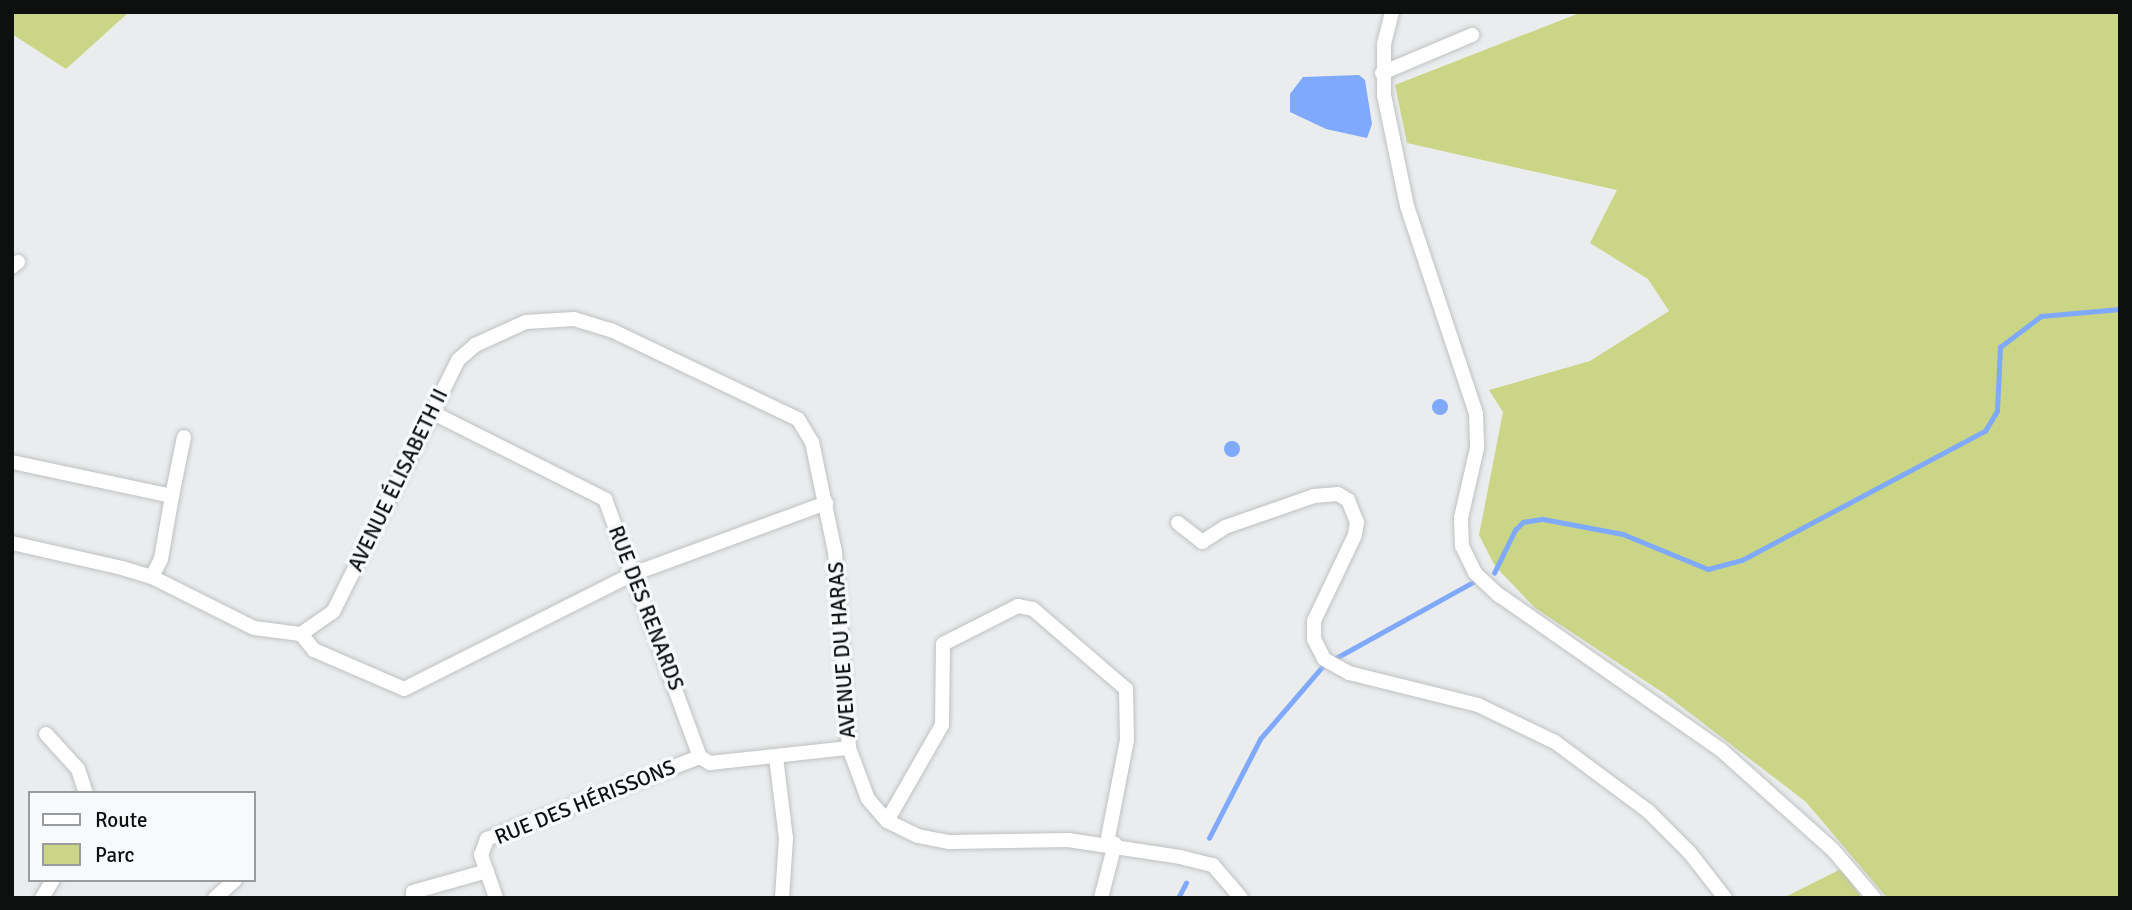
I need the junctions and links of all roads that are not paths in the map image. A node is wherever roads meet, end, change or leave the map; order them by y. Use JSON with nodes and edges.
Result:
{"nodes":[{"id":1,"x":1392,"y":12,"type":"edge"},
{"id":2,"x":1472,"y":35,"type":"dead end"},
{"id":3,"x":1382,"y":73,"type":"junction"},
{"id":4,"x":501,"y":333,"type":"joint"},
{"id":5,"x":431,"y":412,"type":"junction"},
{"id":6,"x":184,"y":437,"type":"dead end"},
{"id":7,"x":12,"y":462,"type":"edge"},
{"id":8,"x":172,"y":496,"type":"junction"},
{"id":9,"x":826,"y":503,"type":"junction"},
{"id":10,"x":1178,"y":523,"type":"dead end"},
{"id":11,"x":12,"y":542,"type":"edge"},
{"id":12,"x":633,"y":574,"type":"junction"},
{"id":13,"x":152,"y":577,"type":"junction"},
{"id":14,"x":301,"y":634,"type":"junction"},
{"id":15,"x":46,"y":734,"type":"dead end"},
{"id":16,"x":849,"y":748,"type":"junction"},
{"id":17,"x":701,"y":757,"type":"junction"},
{"id":18,"x":776,"y":757,"type":"junction"},
{"id":19,"x":85,"y":791,"type":"edge"},
{"id":20,"x":887,"y":821,"type":"junction"},
{"id":21,"x":1111,"y":843,"type":"junction"},
{"id":22,"x":487,"y":871,"type":"junction"},
{"id":23,"x":52,"y":882,"type":"edge"},
{"id":24,"x":233,"y":882,"type":"edge"},
{"id":25,"x":42,"y":898,"type":"edge"},
{"id":26,"x":215,"y":898,"type":"edge"},
{"id":27,"x":413,"y":898,"type":"edge"},
{"id":28,"x":496,"y":898,"type":"edge"},
{"id":29,"x":782,"y":898,"type":"edge"},
{"id":30,"x":1101,"y":898,"type":"edge"},
{"id":31,"x":1241,"y":898,"type":"edge"},
{"id":32,"x":1725,"y":898,"type":"edge"},
{"id":33,"x":1874,"y":898,"type":"edge"}],
"edges":[{"from":1,"to":3,"type":"street"},
{"from":2,"to":3,"type":"street"},
{"from":3,"to":33,"type":"street"},
{"from":4,"to":5,"type":"street","name":"AVENUE ÉLISABETH II"},
{"from":4,"to":9,"type":"street","name":"AVENUE DU HARAS"},
{"from":5,"to":12,"type":"street","name":"RUE DES RENARDS"},
{"from":5,"to":14,"type":"street","name":"AVENUE ÉLISABETH II"},
{"from":6,"to":8,"type":"street"},
{"from":7,"to":8,"type":"street"},
{"from":8,"to":13,"type":"street"},
{"from":9,"to":12,"type":"street"},
{"from":9,"to":16,"type":"street","name":"AVENUE DU HARAS"},
{"from":10,"to":32,"type":"street"},
{"from":11,"to":13,"type":"street"},
{"from":12,"to":14,"type":"street"},
{"from":12,"to":17,"type":"street","name":"RUE DES RENARDS"},
{"from":13,"to":14,"type":"street"},
{"from":15,"to":19,"type":"street"},
{"from":16,"to":18,"type":"street"},
{"from":16,"to":20,"type":"street","name":"AVENUE DU HARAS"},
{"from":17,"to":18,"type":"street"},
{"from":17,"to":22,"type":"street","name":"RUE DES HÉRISSONS"},
{"from":18,"to":29,"type":"street"},
{"from":20,"to":21,"type":"street","name":"AVENUE DU HARAS"},
{"from":20,"to":21,"type":"street"},
{"from":21,"to":30,"type":"street"},
{"from":21,"to":31,"type":"street","name":"AVENUE DU HARAS"},
{"from":22,"to":27,"type":"street"},
{"from":22,"to":28,"type":"street","name":"RUE DES HÉRISSONS"},
{"from":23,"to":25,"type":"street"},
{"from":24,"to":26,"type":"street"}]}
